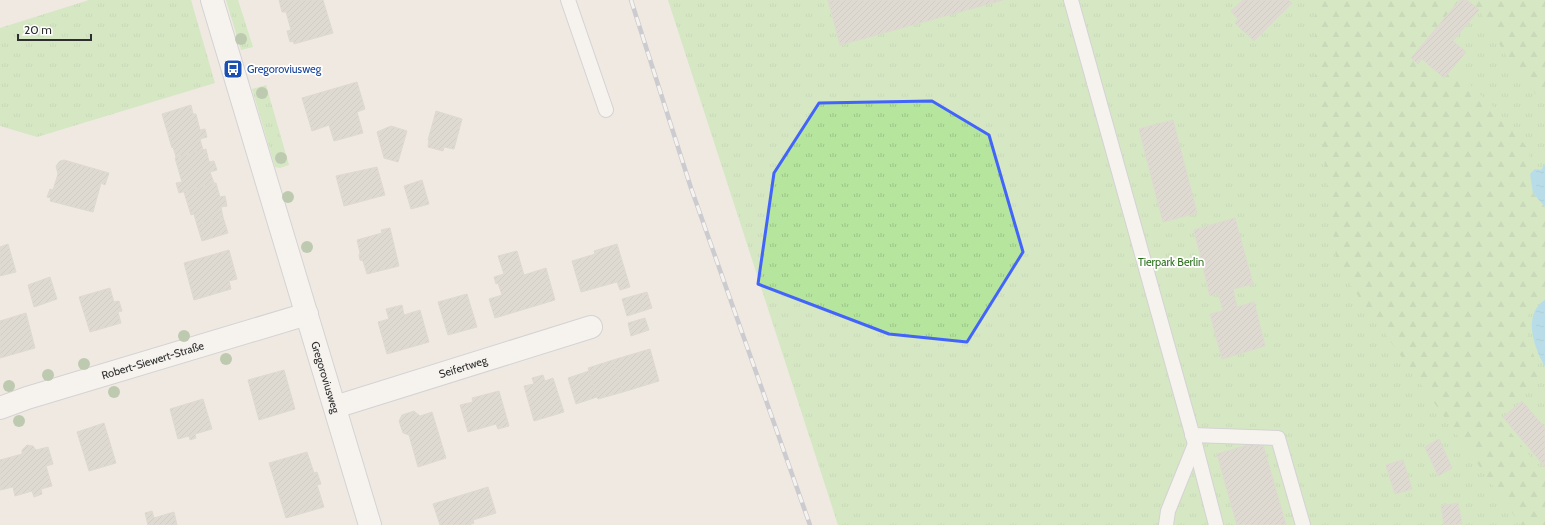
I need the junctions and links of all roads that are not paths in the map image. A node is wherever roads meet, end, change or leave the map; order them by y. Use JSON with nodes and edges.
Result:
{"nodes":[{"id":1,"x":212,"y":0,"type":"edge"},
{"id":2,"x":568,"y":0,"type":"edge"},
{"id":3,"x":1071,"y":0,"type":"edge"},
{"id":4,"x":606,"y":110,"type":"dead end"},
{"id":5,"x":307,"y":314,"type":"junction"},
{"id":6,"x":591,"y":327,"type":"dead end"},
{"id":7,"x":335,"y":407,"type":"junction"},
{"id":8,"x":0,"y":408,"type":"edge"},
{"id":9,"x":1194,"y":440,"type":"junction"},
{"id":10,"x":370,"y":525,"type":"edge"},
{"id":11,"x":1166,"y":525,"type":"edge"},
{"id":12,"x":1216,"y":525,"type":"edge"},
{"id":13,"x":1303,"y":525,"type":"edge"}],
"edges":[{"from":1,"to":5,"type":"street","name":"Gregoroviusweg"},
{"from":2,"to":4,"type":"lane"},
{"from":3,"to":9,"type":"lane"},
{"from":5,"to":7,"type":"street","name":"Gregoroviusweg"},
{"from":5,"to":8,"type":"street","name":"Robert-Siewert-Straße"},
{"from":6,"to":7,"type":"street","name":"Seifertweg"},
{"from":7,"to":10,"type":"street","name":"Gregoroviusweg"},
{"from":9,"to":11,"type":"lane"},
{"from":9,"to":12,"type":"lane"},
{"from":9,"to":13,"type":"lane"}]}
